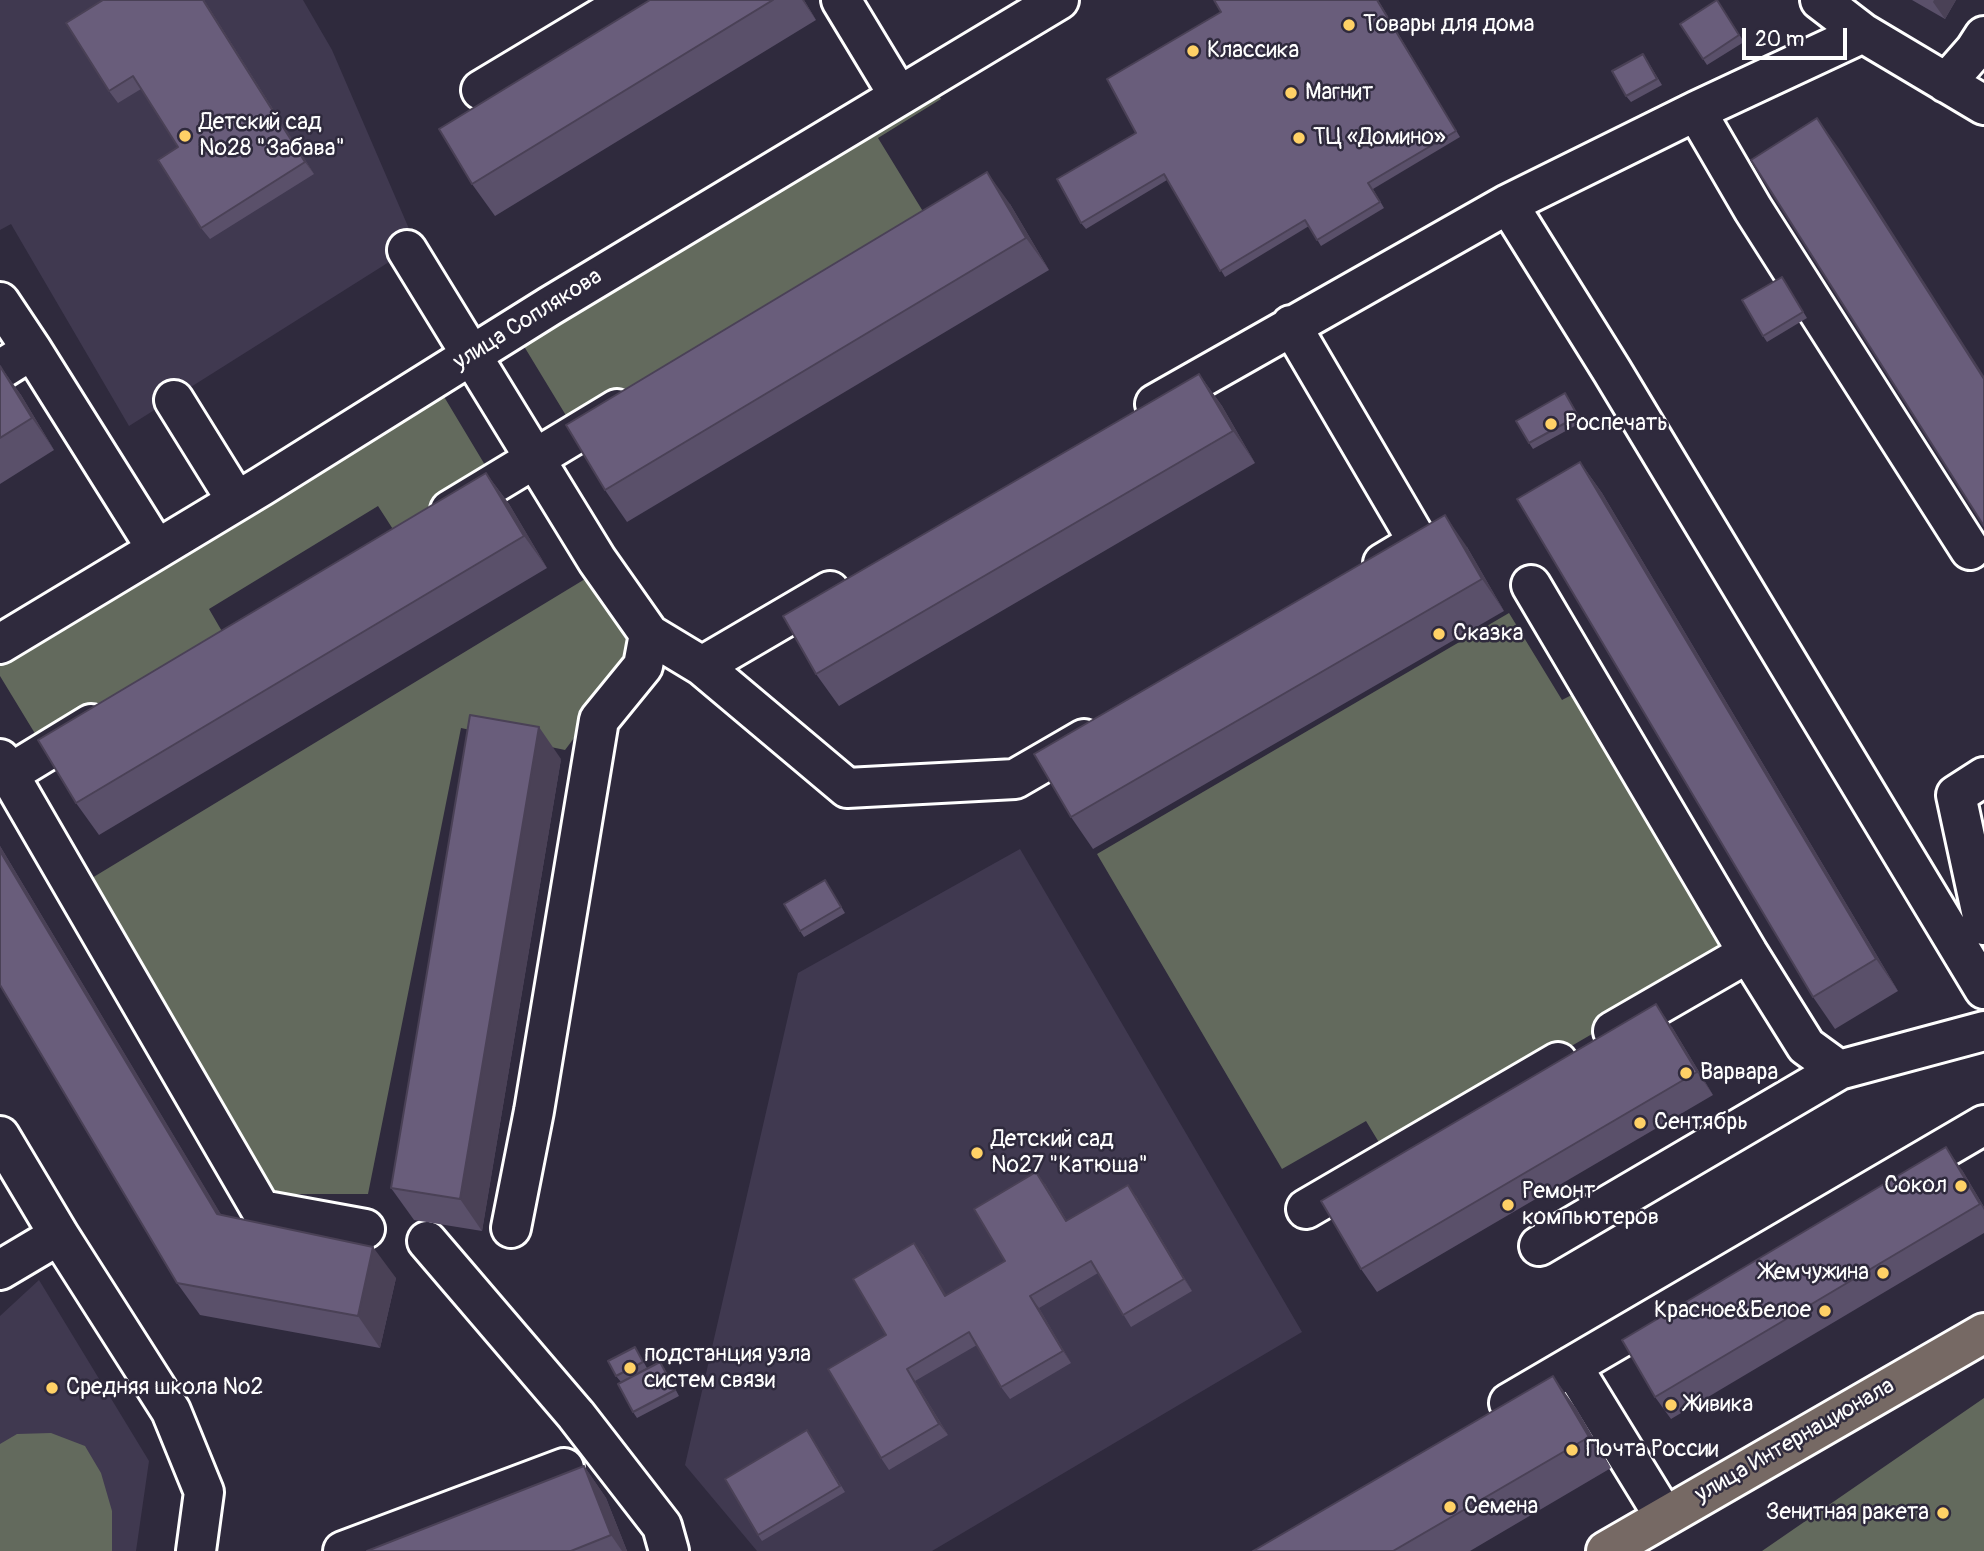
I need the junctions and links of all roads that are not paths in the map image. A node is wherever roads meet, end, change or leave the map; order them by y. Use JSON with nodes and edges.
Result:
{"nodes":[{"id":1,"x":631,"y":0,"type":"edge"},
{"id":2,"x":841,"y":0,"type":"edge"},
{"id":3,"x":1059,"y":0,"type":"edge"},
{"id":4,"x":1820,"y":0,"type":"edge"},
{"id":5,"x":1863,"y":33,"type":"junction"},
{"id":6,"x":1984,"y":36,"type":"edge"},
{"id":7,"x":1946,"y":83,"type":"junction"},
{"id":8,"x":481,"y":90,"type":"dead end"},
{"id":9,"x":899,"y":96,"type":"junction"},
{"id":10,"x":1984,"y":105,"type":"edge"},
{"id":11,"x":1696,"y":111,"type":"junction"},
{"id":12,"x":1508,"y":204,"type":"junction"},
{"id":13,"x":407,"y":250,"type":"dead end"},
{"id":14,"x":0,"y":302,"type":"edge"},
{"id":15,"x":1291,"y":325,"type":"junction"},
{"id":16,"x":33,"y":350,"type":"junction"},
{"id":17,"x":471,"y":355,"type":"junction"},
{"id":18,"x":0,"y":370,"type":"edge"},
{"id":19,"x":652,"y":388,"type":"edge"},
{"id":20,"x":174,"y":400,"type":"dead end"},
{"id":21,"x":1122,"y":423,"type":"edge"},
{"id":22,"x":534,"y":458,"type":"junction"},
{"id":23,"x":236,"y":500,"type":"junction"},
{"id":24,"x":418,"y":528,"type":"edge"},
{"id":25,"x":156,"y":548,"type":"junction"},
{"id":26,"x":1970,"y":550,"type":"edge"},
{"id":27,"x":860,"y":574,"type":"edge"},
{"id":28,"x":1359,"y":577,"type":"edge"},
{"id":29,"x":1531,"y":584,"type":"dead end"},
{"id":30,"x":649,"y":634,"type":"junction"},
{"id":31,"x":0,"y":644,"type":"edge"},
{"id":32,"x":702,"y":666,"type":"junction"},
{"id":33,"x":125,"y":704,"type":"edge"},
{"id":34,"x":1110,"y":723,"type":"edge"},
{"id":35,"x":5,"y":766,"type":"edge"},
{"id":36,"x":1984,"y":777,"type":"edge"},
{"id":37,"x":1984,"y":925,"type":"edge"},
{"id":38,"x":1748,"y":953,"type":"junction"},
{"id":39,"x":1984,"y":989,"type":"edge"},
{"id":40,"x":1984,"y":1031,"type":"edge"},
{"id":41,"x":1839,"y":1070,"type":"junction"},
{"id":42,"x":1984,"y":1125,"type":"edge"},
{"id":43,"x":0,"y":1136,"type":"edge"},
{"id":44,"x":1306,"y":1209,"type":"dead end"},
{"id":45,"x":365,"y":1228,"type":"dead end"},
{"id":46,"x":511,"y":1228,"type":"dead end"},
{"id":47,"x":59,"y":1235,"type":"junction"},
{"id":48,"x":427,"y":1241,"type":"edge"},
{"id":49,"x":1539,"y":1246,"type":"dead end"},
{"id":50,"x":0,"y":1270,"type":"edge"},
{"id":51,"x":1984,"y":1333,"type":"edge"},
{"id":52,"x":1572,"y":1366,"type":"junction"},
{"id":53,"x":1484,"y":1418,"type":"edge"},
{"id":54,"x":564,"y":1468,"type":"dead end"},
{"id":55,"x":1664,"y":1516,"type":"junction"},
{"id":56,"x":196,"y":1551,"type":"edge"},
{"id":57,"x":343,"y":1551,"type":"edge"},
{"id":58,"x":669,"y":1551,"type":"edge"},
{"id":59,"x":1606,"y":1551,"type":"edge"}],
"edges":[{"from":1,"to":8,"type":"street"},
{"from":2,"to":9,"type":"street"},
{"from":3,"to":9,"type":"street","name":"улица Соплякова"},
{"from":4,"to":5,"type":"street"},
{"from":5,"to":7,"type":"street"},
{"from":5,"to":11,"type":"street"},
{"from":6,"to":7,"type":"street"},
{"from":7,"to":10,"type":"street"},
{"from":9,"to":17,"type":"street","name":"улица Соплякова"},
{"from":11,"to":12,"type":"street"},
{"from":11,"to":26,"type":"street"},
{"from":12,"to":15,"type":"street"},
{"from":12,"to":39,"type":"street"},
{"from":13,"to":17,"type":"street"},
{"from":14,"to":16,"type":"street"},
{"from":15,"to":21,"type":"street"},
{"from":15,"to":28,"type":"street"},
{"from":16,"to":18,"type":"street"},
{"from":16,"to":25,"type":"street"},
{"from":17,"to":22,"type":"street"},
{"from":17,"to":23,"type":"street","name":"улица Соплякова"},
{"from":19,"to":22,"type":"street"},
{"from":20,"to":23,"type":"street"},
{"from":22,"to":24,"type":"street"},
{"from":22,"to":30,"type":"street"},
{"from":23,"to":25,"type":"street","name":"улица Соплякова"},
{"from":25,"to":31,"type":"street","name":"улица Соплякова"},
{"from":27,"to":32,"type":"street"},
{"from":29,"to":38,"type":"street"},
{"from":30,"to":32,"type":"street"},
{"from":30,"to":46,"type":"street"},
{"from":32,"to":34,"type":"street"},
{"from":33,"to":35,"type":"street"},
{"from":35,"to":45,"type":"street"},
{"from":36,"to":37,"type":"street"},
{"from":38,"to":41,"type":"street"},
{"from":38,"to":44,"type":"street"},
{"from":40,"to":41,"type":"street"},
{"from":41,"to":49,"type":"street"},
{"from":42,"to":52,"type":"street"},
{"from":43,"to":47,"type":"street"},
{"from":47,"to":50,"type":"street"},
{"from":47,"to":56,"type":"street"},
{"from":48,"to":58,"type":"street"},
{"from":51,"to":55,"type":"main road","name":"улица Интернационала"},
{"from":52,"to":53,"type":"street"},
{"from":52,"to":55,"type":"street"},
{"from":54,"to":57,"type":"street"},
{"from":55,"to":59,"type":"main road","name":"улица Интернационала"}]}
